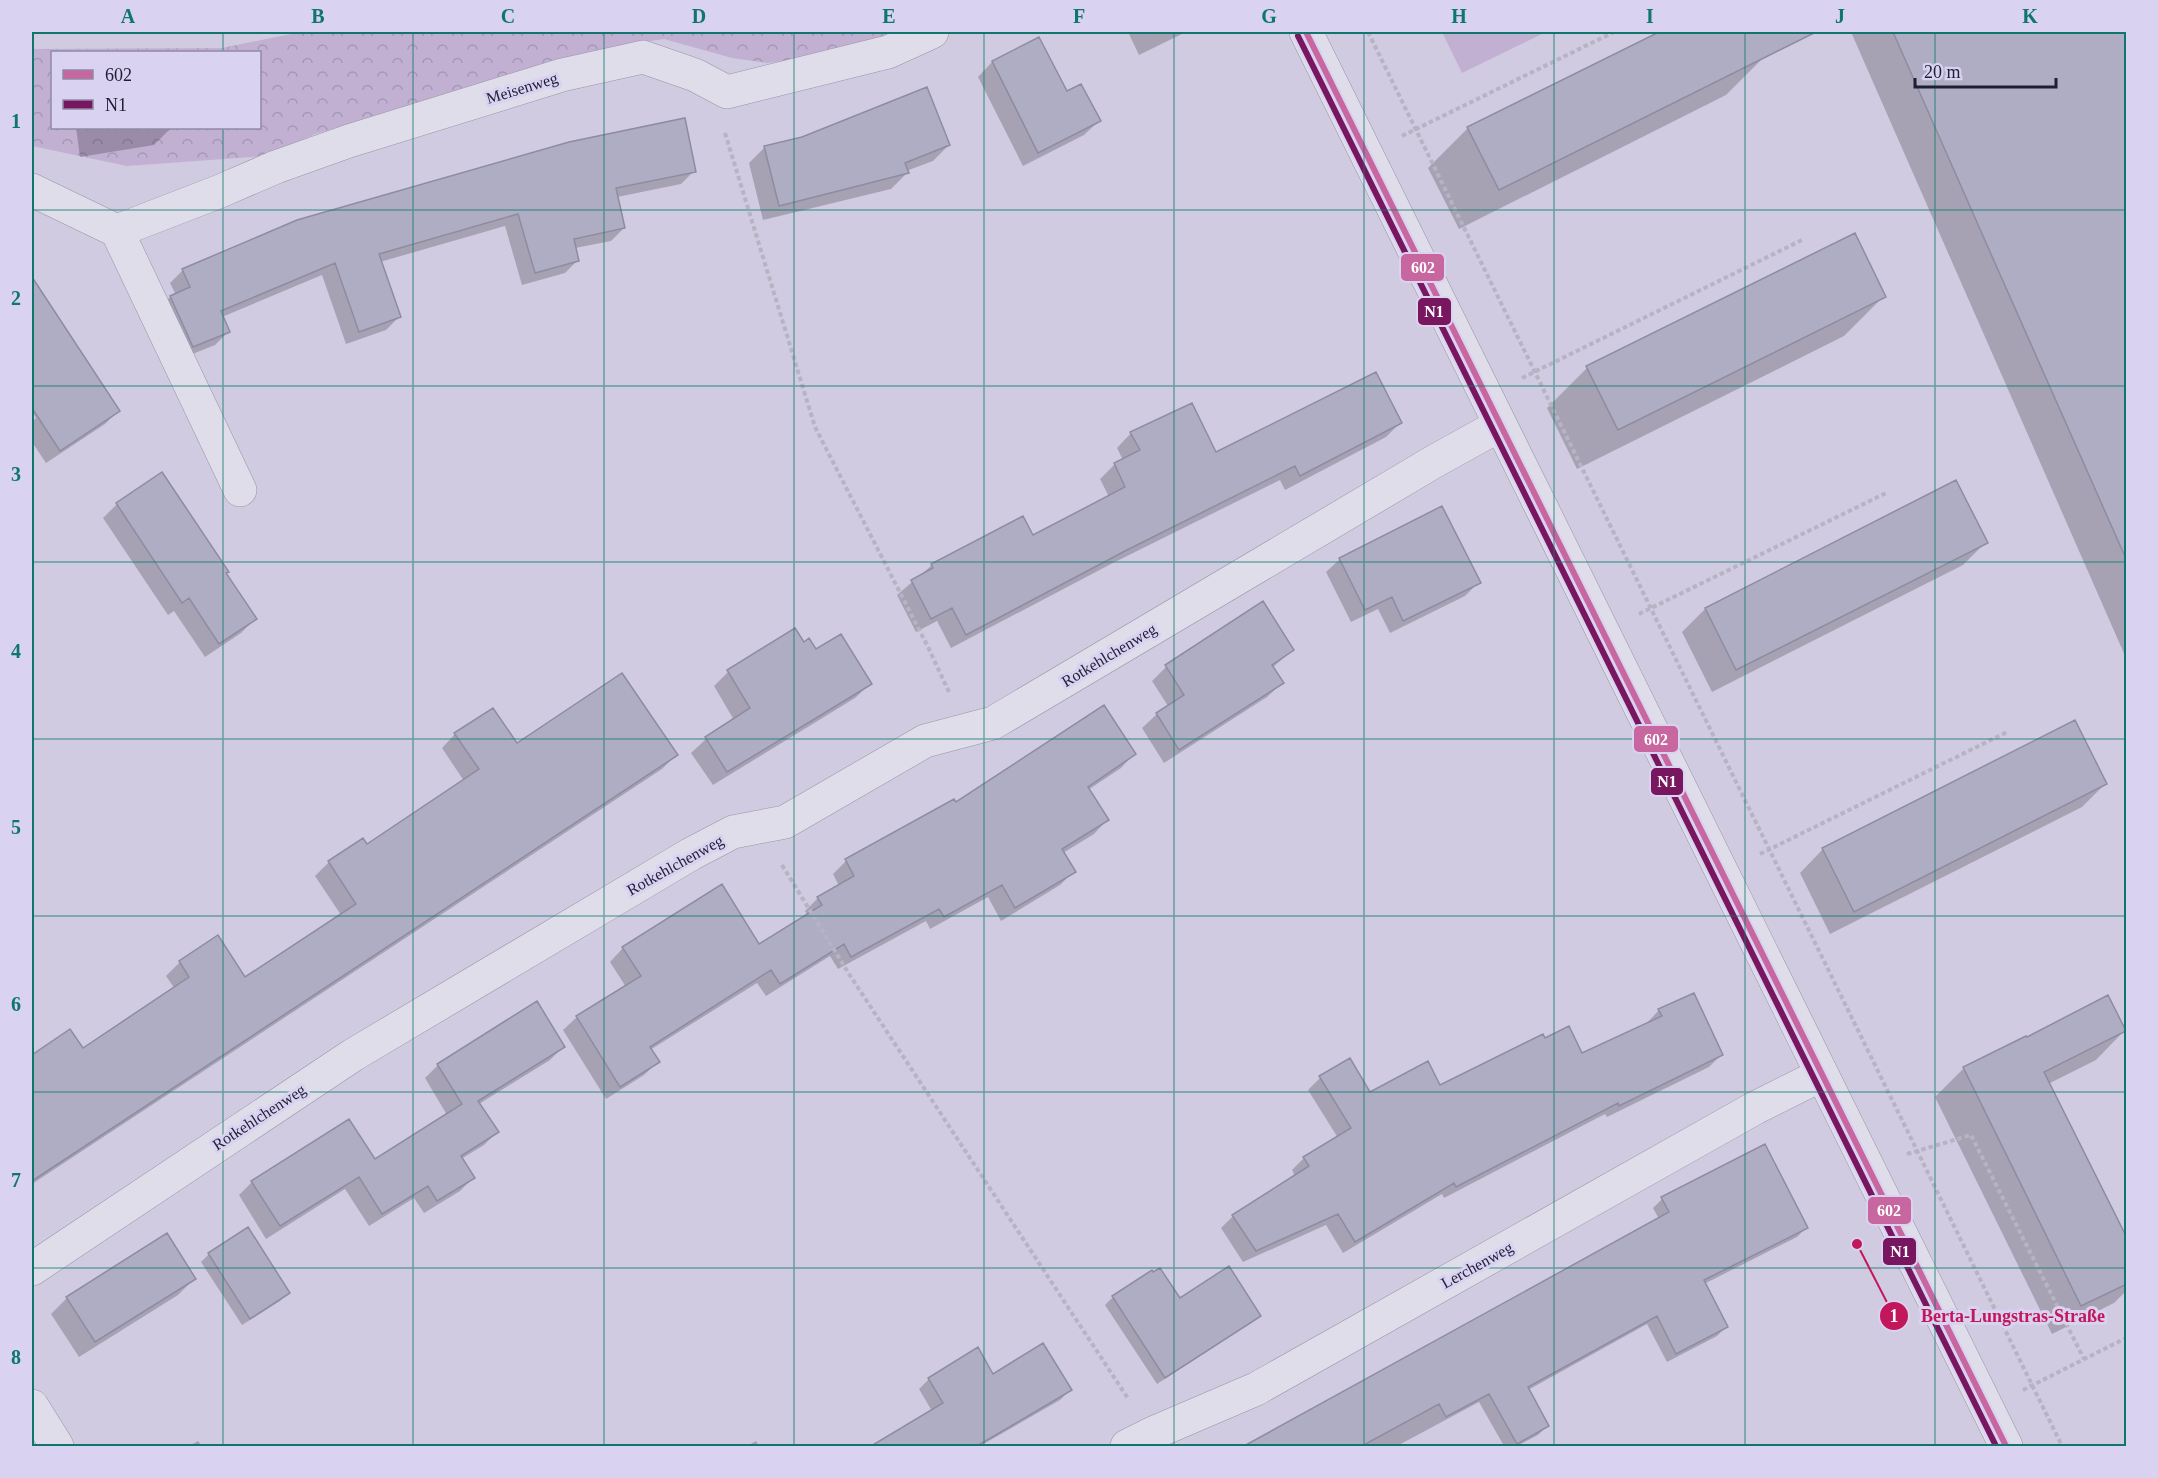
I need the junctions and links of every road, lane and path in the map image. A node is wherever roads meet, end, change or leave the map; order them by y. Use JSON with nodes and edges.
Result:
{"nodes":[{"id":1,"x":932,"y":32,"type":"edge"},
{"id":2,"x":1306,"y":32,"type":"edge"},
{"id":3,"x":1368,"y":32,"type":"edge"},
{"id":4,"x":1614,"y":32,"type":"edge"},
{"id":5,"x":727,"y":92,"type":"junction"},
{"id":6,"x":1416,"y":129,"type":"junction"},
{"id":7,"x":1366,"y":154,"type":"junction"},
{"id":8,"x":32,"y":190,"type":"edge"},
{"id":9,"x":117,"y":231,"type":"junction"},
{"id":10,"x":1802,"y":240,"type":"dead end"},
{"id":11,"x":1535,"y":372,"type":"junction"},
{"id":12,"x":1486,"y":396,"type":"junction"},
{"id":13,"x":1500,"y":425,"type":"junction"},
{"id":14,"x":240,"y":490,"type":"dead end"},
{"id":15,"x":1888,"y":492,"type":"dead end"},
{"id":16,"x":1650,"y":608,"type":"junction"},
{"id":17,"x":1603,"y":632,"type":"junction"},
{"id":18,"x":966,"y":731,"type":"junction"},
{"id":19,"x":2007,"y":732,"type":"dead end"},
{"id":20,"x":761,"y":828,"type":"junction"},
{"id":21,"x":1769,"y":850,"type":"junction"},
{"id":22,"x":1721,"y":873,"type":"junction"},
{"id":23,"x":1821,"y":1075,"type":"junction"},
{"id":24,"x":1917,"y":1152,"type":"junction"},
{"id":25,"x":1867,"y":1167,"type":"junction"},
{"id":26,"x":32,"y":1269,"type":"edge"},
{"id":27,"x":2127,"y":1338,"type":"edge"},
{"id":28,"x":2084,"y":1359,"type":"junction"},
{"id":29,"x":2031,"y":1385,"type":"junction"},
{"id":30,"x":32,"y":1406,"type":"edge"},
{"id":31,"x":1987,"y":1408,"type":"junction"},
{"id":32,"x":1139,"y":1440,"type":"edge"},
{"id":33,"x":57,"y":1446,"type":"edge"},
{"id":34,"x":2006,"y":1446,"type":"edge"},
{"id":35,"x":2062,"y":1446,"type":"edge"}],
"edges":[{"from":1,"to":5,"type":"street"},
{"from":2,"to":7,"type":"street"},
{"from":3,"to":6,"type":"path"},
{"from":4,"to":6,"type":"path"},
{"from":5,"to":9,"type":"street","name":"Meisenweg"},
{"from":5,"to":18,"type":"path"},
{"from":6,"to":7,"type":"path"},
{"from":6,"to":11,"type":"path"},
{"from":7,"to":12,"type":"street"},
{"from":8,"to":9,"type":"street"},
{"from":9,"to":14,"type":"street"},
{"from":10,"to":11,"type":"path"},
{"from":11,"to":12,"type":"path"},
{"from":11,"to":16,"type":"path"},
{"from":12,"to":13,"type":"street"},
{"from":13,"to":17,"type":"street"},
{"from":13,"to":18,"type":"street","name":"Rotkehlchenweg"},
{"from":15,"to":16,"type":"path"},
{"from":16,"to":17,"type":"path"},
{"from":16,"to":21,"type":"path"},
{"from":17,"to":22,"type":"street"},
{"from":18,"to":20,"type":"street","name":"Rotkehlchenweg"},
{"from":19,"to":21,"type":"path"},
{"from":20,"to":26,"type":"street","name":"Rotkehlchenweg"},
{"from":20,"to":32,"type":"path"},
{"from":21,"to":22,"type":"path"},
{"from":21,"to":24,"type":"path"},
{"from":22,"to":23,"type":"street"},
{"from":23,"to":25,"type":"street"},
{"from":23,"to":32,"type":"street","name":"Lerchenweg"},
{"from":24,"to":25,"type":"path"},
{"from":24,"to":28,"type":"path"},
{"from":24,"to":29,"type":"path"},
{"from":25,"to":31,"type":"street"},
{"from":27,"to":28,"type":"path"},
{"from":28,"to":29,"type":"path"},
{"from":29,"to":31,"type":"path"},
{"from":29,"to":35,"type":"path"},
{"from":30,"to":33,"type":"street"},
{"from":31,"to":34,"type":"street"}]}
